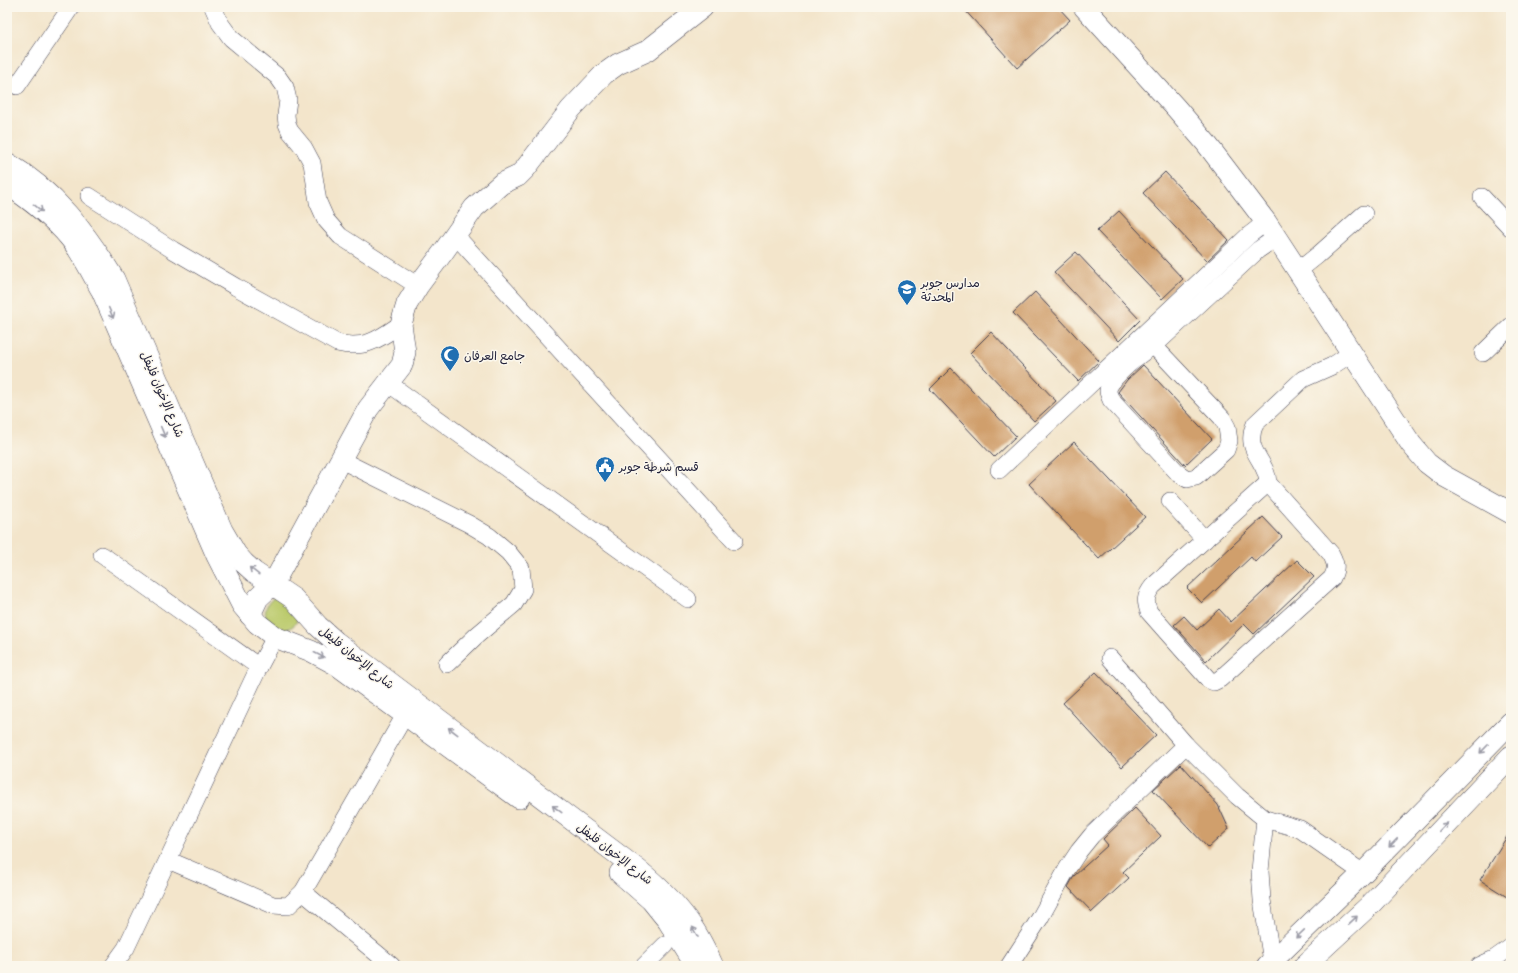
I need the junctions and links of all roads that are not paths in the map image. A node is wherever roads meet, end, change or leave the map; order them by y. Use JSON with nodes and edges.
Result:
{"nodes":[{"id":1,"x":71,"y":7,"type":"edge"},
{"id":2,"x":213,"y":7,"type":"edge"},
{"id":3,"x":703,"y":7,"type":"edge"},
{"id":4,"x":1084,"y":7,"type":"edge"},
{"id":5,"x":17,"y":86,"type":"dead end"},
{"id":6,"x":7,"y":163,"type":"edge"},
{"id":7,"x":7,"y":184,"type":"edge"},
{"id":8,"x":89,"y":196,"type":"dead end"},
{"id":9,"x":1482,"y":197,"type":"dead end"},
{"id":10,"x":1364,"y":214,"type":"dead end"},
{"id":11,"x":1511,"y":228,"type":"edge"},
{"id":12,"x":1271,"y":229,"type":"junction"},
{"id":13,"x":455,"y":235,"type":"junction"},
{"id":14,"x":1298,"y":271,"type":"junction"},
{"id":15,"x":418,"y":286,"type":"junction"},
{"id":16,"x":401,"y":324,"type":"junction"},
{"id":17,"x":1511,"y":326,"type":"edge"},
{"id":18,"x":1154,"y":346,"type":"junction"},
{"id":19,"x":1352,"y":353,"type":"junction"},
{"id":20,"x":1483,"y":353,"type":"dead end"},
{"id":21,"x":388,"y":383,"type":"junction"},
{"id":22,"x":341,"y":460,"type":"junction"},
{"id":23,"x":999,"y":470,"type":"dead end"},
{"id":24,"x":1268,"y":483,"type":"junction"},
{"id":25,"x":1170,"y":501,"type":"dead end"},
{"id":26,"x":1511,"y":513,"type":"edge"},
{"id":27,"x":1205,"y":540,"type":"junction"},
{"id":28,"x":734,"y":541,"type":"dead end"},
{"id":29,"x":102,"y":555,"type":"dead end"},
{"id":30,"x":273,"y":584,"type":"junction"},
{"id":31,"x":688,"y":599,"type":"dead end"},
{"id":32,"x":250,"y":615,"type":"junction"},
{"id":33,"x":311,"y":618,"type":"junction"},
{"id":34,"x":280,"y":639,"type":"junction"},
{"id":35,"x":1110,"y":658,"type":"dead end"},
{"id":36,"x":448,"y":664,"type":"dead end"},
{"id":37,"x":259,"y":667,"type":"junction"},
{"id":38,"x":405,"y":715,"type":"junction"},
{"id":39,"x":1511,"y":722,"type":"edge"},
{"id":40,"x":1186,"y":745,"type":"junction"},
{"id":41,"x":1511,"y":756,"type":"edge"},
{"id":42,"x":490,"y":768,"type":"junction"},
{"id":43,"x":1265,"y":819,"type":"junction"},
{"id":44,"x":168,"y":860,"type":"junction"},
{"id":45,"x":1364,"y":873,"type":"junction"},
{"id":46,"x":303,"y":892,"type":"junction"},
{"id":47,"x":664,"y":945,"type":"dead end"},
{"id":48,"x":1511,"y":947,"type":"edge"},
{"id":49,"x":703,"y":962,"type":"edge"},
{"id":50,"x":1270,"y":963,"type":"edge"},
{"id":51,"x":113,"y":966,"type":"edge"},
{"id":52,"x":392,"y":966,"type":"edge"},
{"id":53,"x":644,"y":966,"type":"edge"},
{"id":54,"x":1009,"y":966,"type":"edge"},
{"id":55,"x":1304,"y":966,"type":"edge"},
{"id":56,"x":1479,"y":966,"type":"edge"}],
"edges":[{"from":1,"to":5,"type":"street"},
{"from":2,"to":15,"type":"street"},
{"from":3,"to":13,"type":"main road"},
{"from":4,"to":12,"type":"main road"},
{"from":30,"to":6,"type":"main road","name":"شارع الإخوان فليفل","one_way":true},
{"from":7,"to":32,"type":"main road","name":"شارع الإخوان فليفل","one_way":true},
{"from":8,"to":16,"type":"street"},
{"from":9,"to":11,"type":"street"},
{"from":10,"to":14,"type":"street"},
{"from":12,"to":14,"type":"main road"},
{"from":12,"to":18,"type":"street"},
{"from":12,"to":23,"type":"street"},
{"from":13,"to":15,"type":"main road"},
{"from":13,"to":28,"type":"street"},
{"from":14,"to":19,"type":"main road"},
{"from":15,"to":16,"type":"main road"},
{"from":16,"to":21,"type":"main road"},
{"from":17,"to":20,"type":"street"},
{"from":18,"to":18,"type":"street"},
{"from":19,"to":24,"type":"street"},
{"from":19,"to":26,"type":"main road"},
{"from":21,"to":22,"type":"main road"},
{"from":21,"to":31,"type":"street"},
{"from":22,"to":30,"type":"main road"},
{"from":22,"to":36,"type":"street"},
{"from":24,"to":27,"type":"street"},
{"from":24,"to":27,"type":"street"},
{"from":25,"to":27,"type":"street"},
{"from":29,"to":37,"type":"street"},
{"from":30,"to":32,"type":"main road"},
{"from":30,"to":33,"type":"main road","name":"شارع الإخوان فليفل"},
{"from":32,"to":34,"type":"main road","name":"شارع الإخوان فليفل"},
{"from":33,"to":34,"type":"main road"},
{"from":42,"to":33,"type":"main road","name":"شارع الإخوان فليفل","one_way":true},
{"from":34,"to":37,"type":"street"},
{"from":34,"to":38,"type":"main road","name":"شارع الإخوان فليفل","one_way":true},
{"from":35,"to":40,"type":"street"},
{"from":37,"to":44,"type":"street"},
{"from":38,"to":42,"type":"main road","name":"شارع الإخوان فليفل"},
{"from":38,"to":46,"type":"street"},
{"from":39,"to":45,"type":"main road","one_way":true},
{"from":40,"to":43,"type":"street"},
{"from":40,"to":54,"type":"street"},
{"from":55,"to":41,"type":"main road","one_way":true},
{"from":42,"to":49,"type":"main road","name":"شارع الإخوان فليفل"},
{"from":43,"to":45,"type":"street"},
{"from":43,"to":50,"type":"street"},
{"from":44,"to":46,"type":"street"},
{"from":44,"to":51,"type":"street"},
{"from":45,"to":50,"type":"main road","one_way":true},
{"from":46,"to":52,"type":"street"},
{"from":47,"to":53,"type":"street"},
{"from":48,"to":56,"type":"street"}]}
